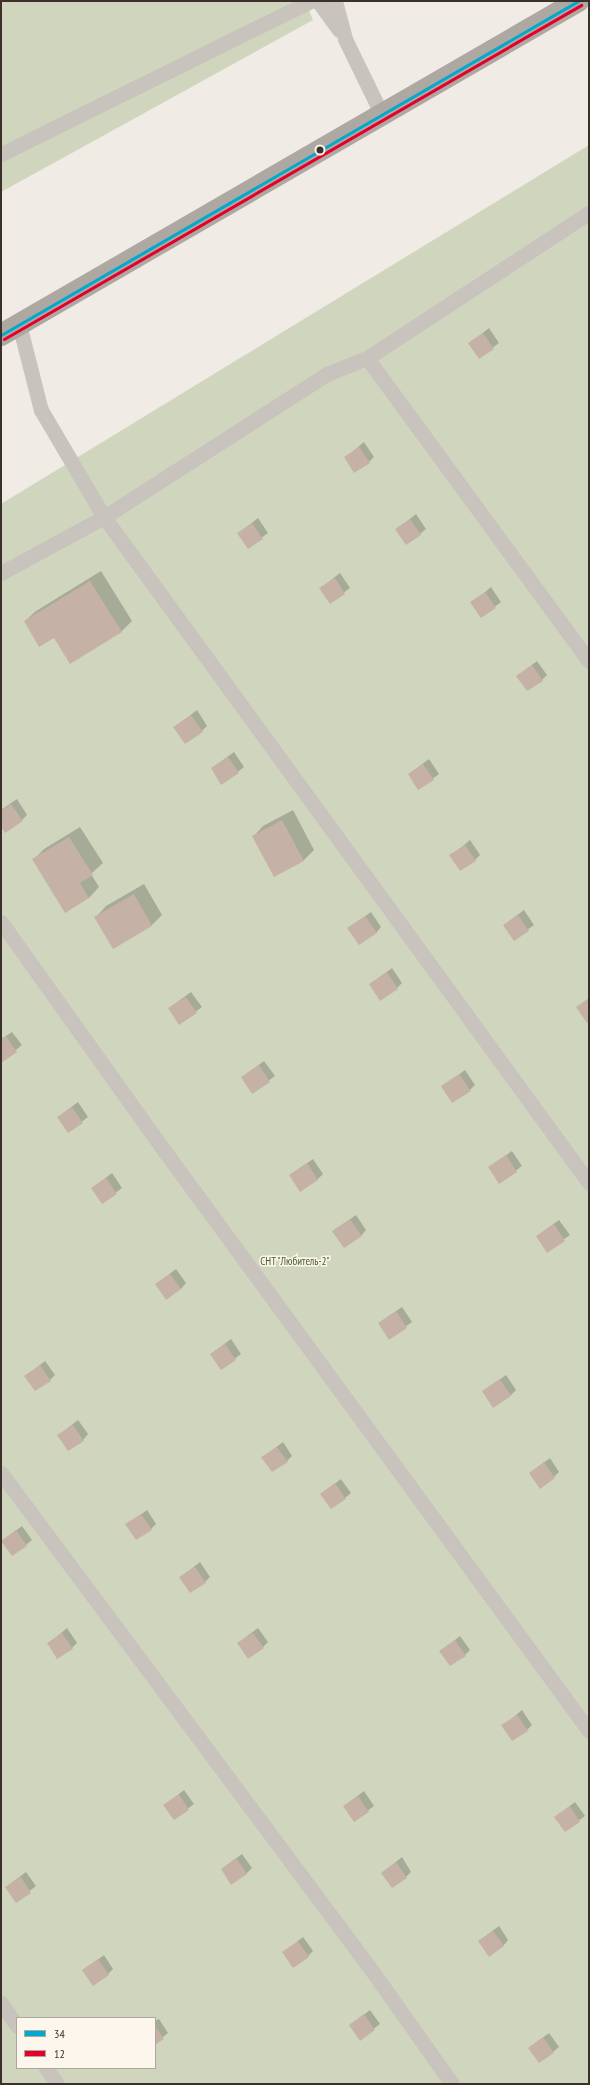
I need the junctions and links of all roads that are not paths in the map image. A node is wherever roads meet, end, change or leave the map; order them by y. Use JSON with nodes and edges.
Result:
{"nodes":[{"id":1,"x":311,"y":1,"type":"edge"},
{"id":2,"x":318,"y":1,"type":"edge"},
{"id":3,"x":335,"y":1,"type":"edge"},
{"id":4,"x":578,"y":1,"type":"edge"},
{"id":5,"x":346,"y":39,"type":"junction"},
{"id":6,"x":382,"y":115,"type":"junction"},
{"id":7,"x":1,"y":154,"type":"edge"},
{"id":8,"x":589,"y":213,"type":"edge"},
{"id":9,"x":10,"y":330,"type":"edge"},
{"id":10,"x":367,"y":358,"type":"junction"},
{"id":11,"x":104,"y":517,"type":"junction"},
{"id":12,"x":1,"y":573,"type":"edge"},
{"id":13,"x":589,"y":661,"type":"edge"},
{"id":14,"x":1,"y":922,"type":"edge"},
{"id":15,"x":589,"y":1183,"type":"edge"},
{"id":16,"x":1,"y":1473,"type":"edge"},
{"id":17,"x":589,"y":1731,"type":"edge"},
{"id":18,"x":1,"y":2003,"type":"edge"},
{"id":19,"x":16,"y":2025,"type":"edge"},
{"id":20,"x":47,"y":2069,"type":"edge"},
{"id":21,"x":57,"y":2084,"type":"edge"},
{"id":22,"x":452,"y":2084,"type":"edge"}],
"edges":[{"from":1,"to":7,"type":"lane"},
{"from":2,"to":5,"type":"lane"},
{"from":3,"to":5,"type":"lane"},
{"from":4,"to":6,"type":"main road"},
{"from":5,"to":6,"type":"lane"},
{"from":6,"to":9,"type":"main road"},
{"from":8,"to":10,"type":"lane"},
{"from":9,"to":11,"type":"lane"},
{"from":10,"to":11,"type":"lane"},
{"from":10,"to":13,"type":"lane"},
{"from":11,"to":12,"type":"lane"},
{"from":11,"to":15,"type":"lane"},
{"from":14,"to":17,"type":"lane"},
{"from":16,"to":22,"type":"lane"},
{"from":18,"to":19,"type":"lane"},
{"from":20,"to":21,"type":"lane"}]}
